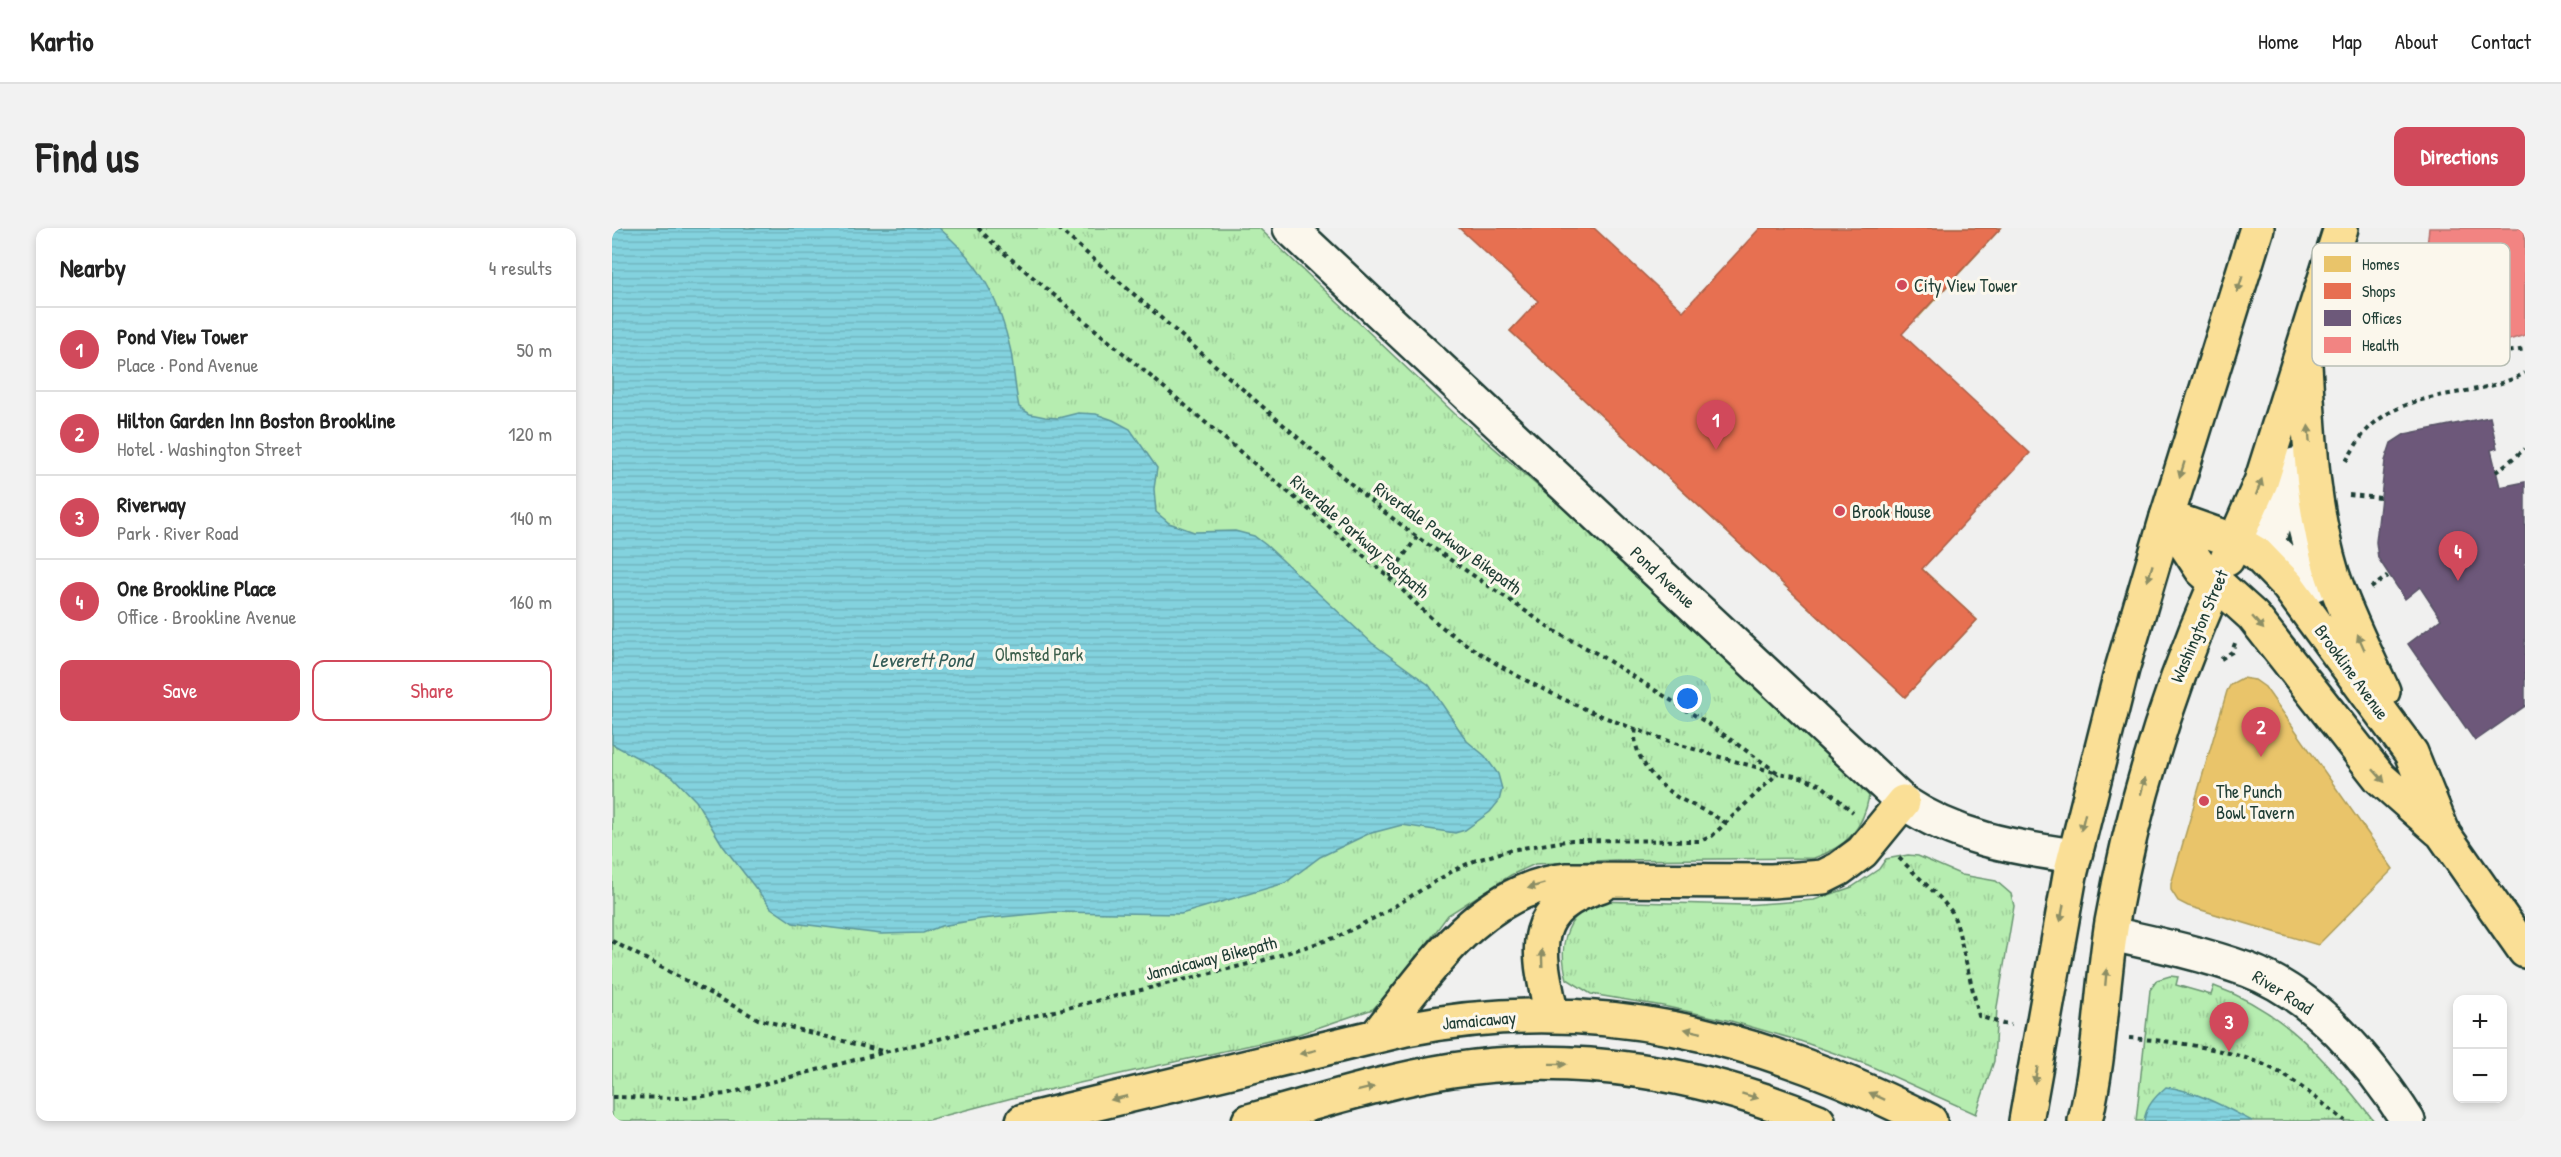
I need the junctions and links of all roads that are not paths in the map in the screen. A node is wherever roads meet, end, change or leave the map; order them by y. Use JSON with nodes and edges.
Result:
{"nodes":[{"id":1,"x":1290,"y":228,"type":"edge"},
{"id":2,"x":2257,"y":228,"type":"edge"},
{"id":3,"x":2341,"y":228,"type":"edge"},
{"id":4,"x":2336,"y":243,"type":"edge"},
{"id":5,"x":2312,"y":323,"type":"edge"},
{"id":6,"x":2304,"y":349,"type":"junction"},
{"id":7,"x":2168,"y":517,"type":"junction"},
{"id":8,"x":2235,"y":541,"type":"junction"},
{"id":9,"x":2216,"y":583,"type":"junction"},
{"id":10,"x":2411,"y":753,"type":"junction"},
{"id":11,"x":1903,"y":802,"type":"junction"},
{"id":12,"x":2444,"y":835,"type":"junction"},
{"id":13,"x":2074,"y":856,"type":"junction"},
{"id":14,"x":1615,"y":881,"type":"junction"},
{"id":15,"x":2111,"y":934,"type":"junction"},
{"id":16,"x":2525,"y":951,"type":"edge"},
{"id":17,"x":1552,"y":1016,"type":"junction"},
{"id":18,"x":1377,"y":1035,"type":"junction"},
{"id":19,"x":1332,"y":1109,"type":"edge"},
{"id":20,"x":1023,"y":1121,"type":"edge"},
{"id":21,"x":1249,"y":1121,"type":"edge"},
{"id":22,"x":1818,"y":1121,"type":"edge"},
{"id":23,"x":1929,"y":1121,"type":"edge"},
{"id":24,"x":2026,"y":1121,"type":"edge"},
{"id":25,"x":2085,"y":1121,"type":"edge"},
{"id":26,"x":2408,"y":1121,"type":"edge"}],
"edges":[{"from":1,"to":11,"type":"main road","name":"Pond Avenue"},
{"from":2,"to":7,"type":"main road","one_way":true},
{"from":3,"to":4,"type":"main road","name":"Washington Street"},
{"from":5,"to":6,"type":"main road","name":"Washington Street"},
{"from":8,"to":6,"type":"main road","name":"Washington Street","one_way":true},
{"from":10,"to":6,"type":"main road","one_way":true},
{"from":7,"to":8,"type":"main road","name":"Brookline Avenue"},
{"from":7,"to":9,"type":"main road"},
{"from":7,"to":13,"type":"main road","one_way":true},
{"from":8,"to":9,"type":"main road","name":"Washington Street"},
{"from":8,"to":10,"type":"main road","name":"Brookline Avenue"},
{"from":9,"to":12,"type":"main road","one_way":true},
{"from":15,"to":9,"type":"main road","name":"Washington Street","one_way":true},
{"from":10,"to":12,"type":"main road","name":"Brookline Avenue"},
{"from":11,"to":13,"type":"main road","name":"Pond Avenue"},
{"from":11,"to":14,"type":"main road"},
{"from":12,"to":16,"type":"main road","name":"Brookline Avenue"},
{"from":13,"to":24,"type":"main road","one_way":true},
{"from":17,"to":14,"type":"main road","one_way":true},
{"from":14,"to":18,"type":"main road","one_way":true},
{"from":25,"to":15,"type":"main road","name":"Washington Street","one_way":true},
{"from":15,"to":26,"type":"main road","name":"River Road"},
{"from":17,"to":18,"type":"main road","name":"Jamaicaway"},
{"from":23,"to":17,"type":"main road","name":"Jamaicaway","one_way":true},
{"from":18,"to":20,"type":"main road","name":"Jamaicaway","one_way":true},
{"from":19,"to":21,"type":"main road"},
{"from":19,"to":22,"type":"main road","one_way":true}]}
